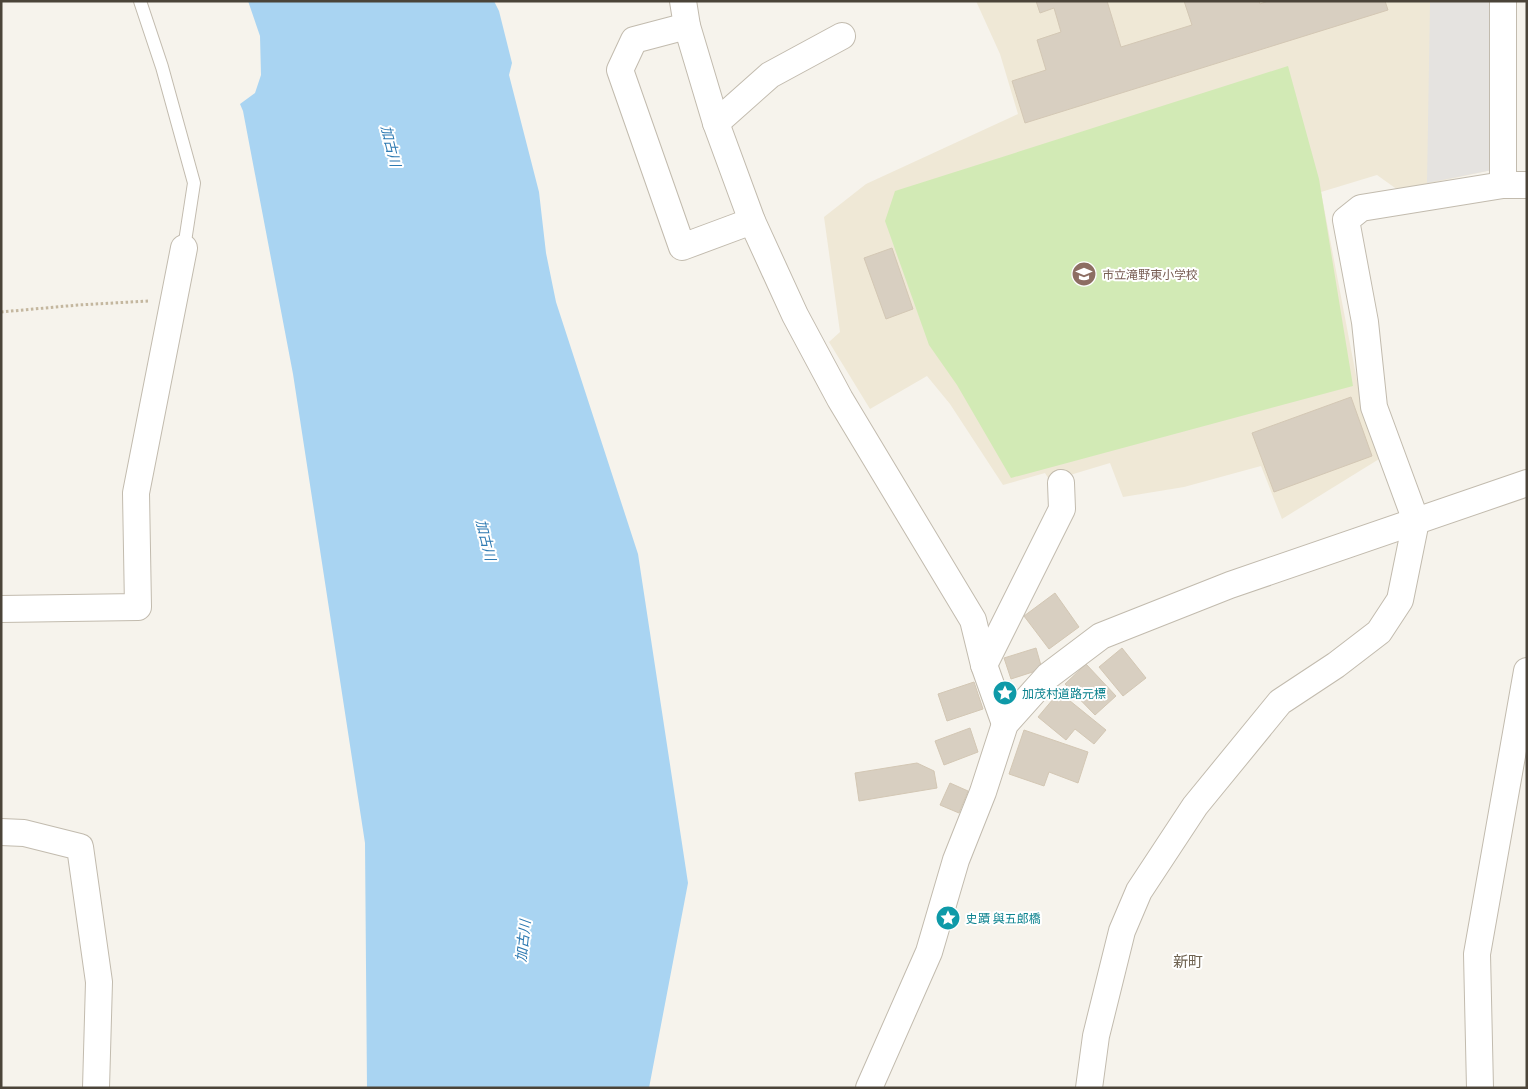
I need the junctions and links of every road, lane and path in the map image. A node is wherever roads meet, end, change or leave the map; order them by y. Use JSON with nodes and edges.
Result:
{"nodes":[{"id":1,"x":140,"y":1,"type":"edge"},
{"id":2,"x":682,"y":1,"type":"edge"},
{"id":3,"x":1503,"y":1,"type":"edge"},
{"id":4,"x":687,"y":26,"type":"junction"},
{"id":5,"x":842,"y":36,"type":"dead end"},
{"id":6,"x":716,"y":123,"type":"junction"},
{"id":7,"x":1515,"y":185,"type":"edge"},
{"id":8,"x":752,"y":221,"type":"junction"},
{"id":9,"x":184,"y":248,"type":"joint"},
{"id":10,"x":172,"y":300,"type":"junction"},
{"id":11,"x":1,"y":312,"type":"edge"},
{"id":12,"x":1527,"y":482,"type":"edge"},
{"id":13,"x":1060,"y":483,"type":"dead end"},
{"id":14,"x":1416,"y":521,"type":"junction"},
{"id":15,"x":1,"y":609,"type":"edge"},
{"id":16,"x":984,"y":665,"type":"junction"},
{"id":17,"x":1527,"y":671,"type":"edge"},
{"id":18,"x":1005,"y":724,"type":"junction"},
{"id":19,"x":1,"y":832,"type":"edge"},
{"id":20,"x":96,"y":1088,"type":"edge"},
{"id":21,"x":869,"y":1088,"type":"edge"},
{"id":22,"x":1089,"y":1088,"type":"edge"},
{"id":23,"x":1480,"y":1088,"type":"edge"}],
"edges":[{"from":1,"to":9,"type":"lane"},
{"from":2,"to":4,"type":"street"},
{"from":3,"to":7,"type":"street"},
{"from":4,"to":6,"type":"street"},
{"from":4,"to":8,"type":"street"},
{"from":5,"to":6,"type":"street"},
{"from":6,"to":8,"type":"street"},
{"from":7,"to":14,"type":"street"},
{"from":8,"to":16,"type":"street"},
{"from":9,"to":10,"type":"street"},
{"from":10,"to":11,"type":"path"},
{"from":10,"to":15,"type":"street"},
{"from":12,"to":14,"type":"street"},
{"from":13,"to":16,"type":"street"},
{"from":14,"to":18,"type":"street"},
{"from":14,"to":22,"type":"street"},
{"from":16,"to":18,"type":"street"},
{"from":17,"to":23,"type":"street"},
{"from":18,"to":21,"type":"street"},
{"from":19,"to":20,"type":"street"}]}
